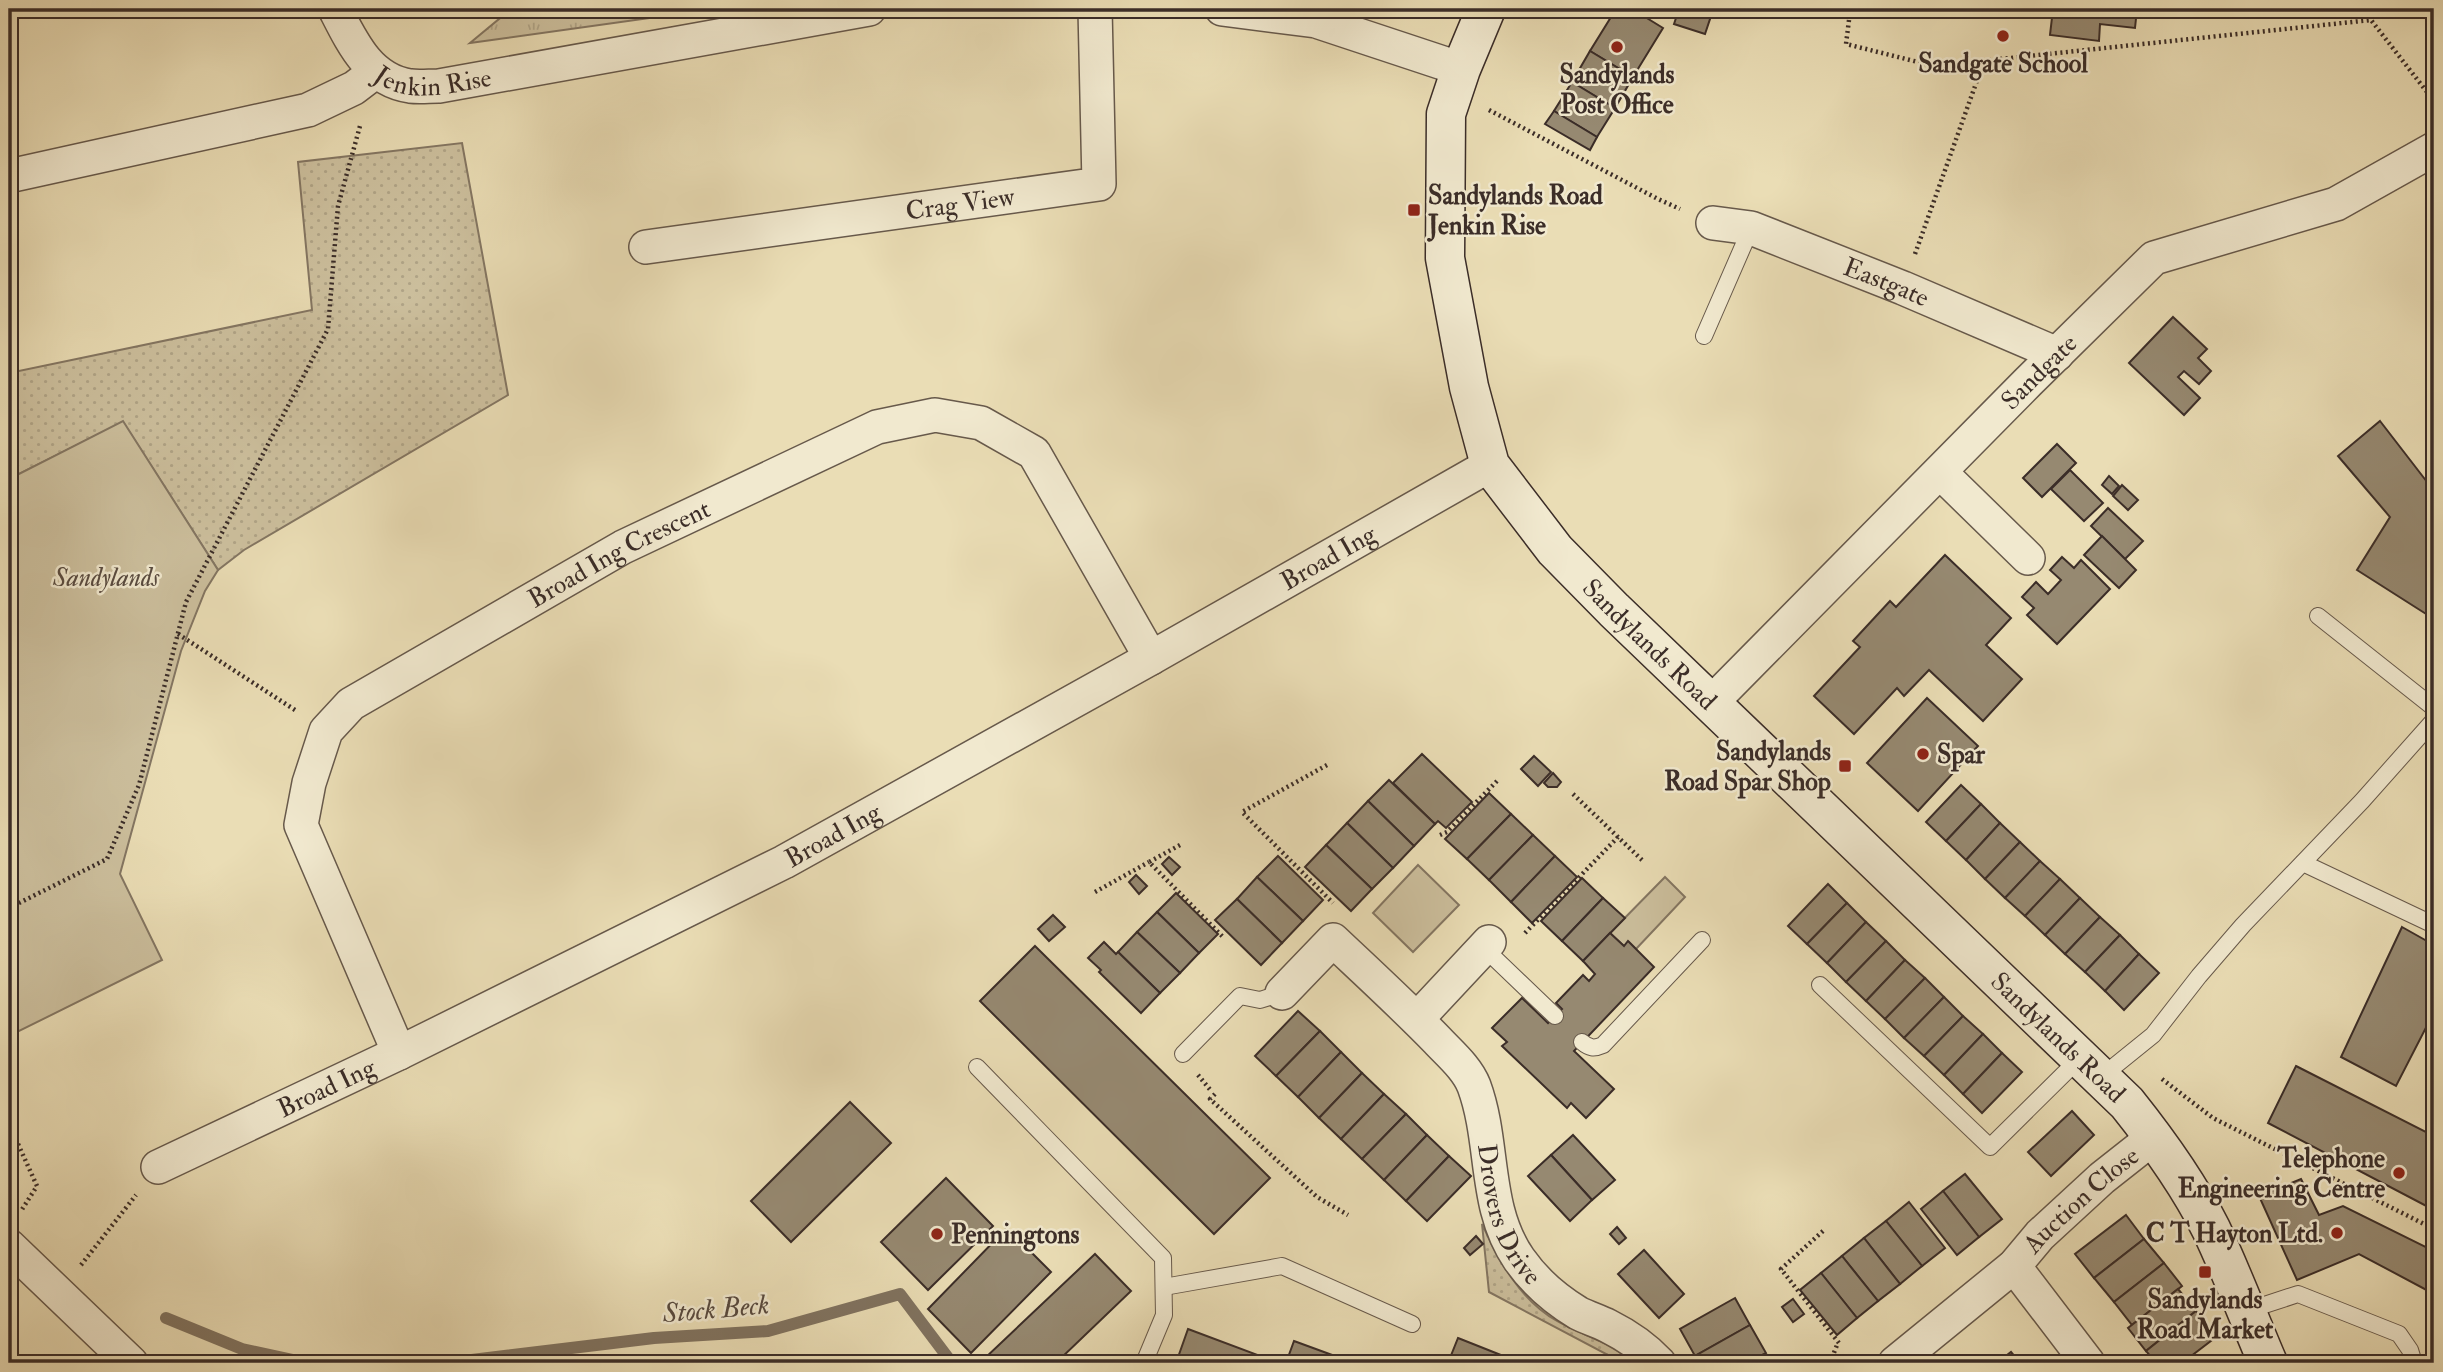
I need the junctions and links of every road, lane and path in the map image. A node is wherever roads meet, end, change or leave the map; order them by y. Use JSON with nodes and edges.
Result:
{"nodes":[{"id":1,"x":335,"y":9,"type":"edge"},
{"id":2,"x":869,"y":9,"type":"edge"},
{"id":3,"x":1095,"y":9,"type":"edge"},
{"id":4,"x":1222,"y":9,"type":"edge"},
{"id":5,"x":1486,"y":9,"type":"edge"},
{"id":6,"x":1849,"y":20,"type":"dead end"},
{"id":7,"x":1984,"y":61,"type":"junction"},
{"id":8,"x":1461,"y":69,"type":"junction"},
{"id":9,"x":375,"y":72,"type":"junction"},
{"id":10,"x":2434,"y":101,"type":"edge"},
{"id":11,"x":1446,"y":114,"type":"junction"},
{"id":12,"x":2434,"y":149,"type":"edge"},
{"id":13,"x":9,"y":176,"type":"edge"},
{"id":14,"x":1713,"y":223,"type":"joint"},
{"id":15,"x":1751,"y":228,"type":"junction"},
{"id":16,"x":646,"y":247,"type":"dead end"},
{"id":17,"x":1903,"y":288,"type":"junction"},
{"id":18,"x":1704,"y":336,"type":"dead end"},
{"id":19,"x":2057,"y":354,"type":"junction"},
{"id":20,"x":1490,"y":465,"type":"junction"},
{"id":21,"x":1940,"y":472,"type":"junction"},
{"id":22,"x":2028,"y":558,"type":"dead end"},
{"id":23,"x":2318,"y":617,"type":"dead end"},
{"id":24,"x":178,"y":634,"type":"junction"},
{"id":25,"x":1151,"y":658,"type":"junction"},
{"id":26,"x":1711,"y":703,"type":"junction"},
{"id":27,"x":2434,"y":708,"type":"edge"},
{"id":28,"x":2434,"y":720,"type":"edge"},
{"id":29,"x":326,"y":731,"type":"junction"},
{"id":30,"x":1327,"y":765,"type":"dead end"},
{"id":31,"x":1497,"y":781,"type":"dead end"},
{"id":32,"x":1573,"y":794,"type":"dead end"},
{"id":33,"x":1440,"y":835,"type":"dead end"},
{"id":34,"x":1618,"y":837,"type":"junction"},
{"id":35,"x":1180,"y":845,"type":"dead end"},
{"id":36,"x":1642,"y":860,"type":"dead end"},
{"id":37,"x":1149,"y":862,"type":"junction"},
{"id":38,"x":2302,"y":863,"type":"junction"},
{"id":39,"x":1095,"y":892,"type":"dead end"},
{"id":40,"x":1334,"y":904,"type":"dead end"},
{"id":41,"x":9,"y":908,"type":"edge"},
{"id":42,"x":2434,"y":925,"type":"edge"},
{"id":43,"x":1223,"y":937,"type":"dead end"},
{"id":44,"x":1702,"y":940,"type":"dead end"},
{"id":45,"x":1498,"y":943,"type":"junction"},
{"id":46,"x":1820,"y":985,"type":"dead end"},
{"id":47,"x":1282,"y":993,"type":"joint"},
{"id":48,"x":1555,"y":1016,"type":"dead end"},
{"id":49,"x":1416,"y":1019,"type":"junction"},
{"id":50,"x":1582,"y":1042,"type":"dead end"},
{"id":51,"x":400,"y":1053,"type":"junction"},
{"id":52,"x":1183,"y":1055,"type":"dead end"},
{"id":53,"x":977,"y":1067,"type":"dead end"},
{"id":54,"x":2091,"y":1067,"type":"junction"},
{"id":55,"x":1215,"y":1094,"type":"dead end"},
{"id":56,"x":9,"y":1124,"type":"edge"},
{"id":57,"x":2154,"y":1137,"type":"junction"},
{"id":58,"x":158,"y":1167,"type":"joint"},
{"id":59,"x":1348,"y":1215,"type":"dead end"},
{"id":60,"x":2434,"y":1229,"type":"edge"},
{"id":61,"x":1823,"y":1231,"type":"dead end"},
{"id":62,"x":12,"y":1234,"type":"edge"},
{"id":63,"x":2014,"y":1266,"type":"junction"},
{"id":64,"x":1164,"y":1287,"type":"junction"},
{"id":65,"x":57,"y":1295,"type":"junction"},
{"id":66,"x":2246,"y":1311,"type":"junction"},
{"id":67,"x":1412,"y":1324,"type":"dead end"},
{"id":68,"x":131,"y":1363,"type":"edge"},
{"id":69,"x":1144,"y":1363,"type":"edge"},
{"id":70,"x":1659,"y":1363,"type":"edge"},
{"id":71,"x":1830,"y":1363,"type":"edge"},
{"id":72,"x":1895,"y":1363,"type":"edge"},
{"id":73,"x":2088,"y":1363,"type":"edge"},
{"id":74,"x":2268,"y":1363,"type":"edge"},
{"id":75,"x":2414,"y":1363,"type":"edge"}],
"edges":[{"from":1,"to":9,"type":"street"},
{"from":2,"to":9,"type":"street","name":"Jenkin Rise"},
{"from":3,"to":16,"type":"street","name":"Crag View"},
{"from":4,"to":8,"type":"street"},
{"from":5,"to":8,"type":"street","name":"Sandylands Road"},
{"from":6,"to":7,"type":"path"},
{"from":7,"to":10,"type":"path"},
{"from":7,"to":17,"type":"path"},
{"from":8,"to":11,"type":"street","name":"Sandylands Road"},
{"from":9,"to":13,"type":"street","name":"Jenkin Rise"},
{"from":9,"to":24,"type":"path"},
{"from":11,"to":14,"type":"path"},
{"from":11,"to":20,"type":"street","name":"Sandylands Road"},
{"from":12,"to":19,"type":"street","name":"Sandgate"},
{"from":14,"to":15,"type":"street","name":"Eastgate"},
{"from":15,"to":17,"type":"street","name":"Eastgate"},
{"from":15,"to":18,"type":"lane"},
{"from":17,"to":19,"type":"street","name":"Eastgate"},
{"from":19,"to":21,"type":"street","name":"Sandgate"},
{"from":20,"to":25,"type":"street","name":"Broad Ing"},
{"from":20,"to":26,"type":"street","name":"Sandylands Road"},
{"from":21,"to":22,"type":"street"},
{"from":21,"to":26,"type":"street","name":"Sandgate"},
{"from":23,"to":27,"type":"lane"},
{"from":24,"to":29,"type":"path"},
{"from":24,"to":41,"type":"path"},
{"from":25,"to":29,"type":"street","name":"Broad Ing Crescent"},
{"from":25,"to":51,"type":"street","name":"Broad Ing"},
{"from":26,"to":54,"type":"street","name":"Sandylands Road"},
{"from":28,"to":38,"type":"lane"},
{"from":29,"to":51,"type":"street","name":"Broad Ing Crescent"},
{"from":30,"to":40,"type":"path"},
{"from":31,"to":33,"type":"path"},
{"from":32,"to":34,"type":"path"},
{"from":34,"to":36,"type":"path"},
{"from":34,"to":45,"type":"path"},
{"from":35,"to":37,"type":"path"},
{"from":37,"to":39,"type":"path"},
{"from":37,"to":43,"type":"path"},
{"from":38,"to":42,"type":"lane"},
{"from":38,"to":54,"type":"lane"},
{"from":44,"to":50,"type":"lane"},
{"from":45,"to":48,"type":"lane"},
{"from":45,"to":49,"type":"street"},
{"from":46,"to":54,"type":"lane"},
{"from":47,"to":49,"type":"street","name":"Drovers Drive"},
{"from":47,"to":52,"type":"lane"},
{"from":49,"to":70,"type":"street","name":"Drovers Drive"},
{"from":51,"to":58,"type":"street","name":"Broad Ing"},
{"from":53,"to":64,"type":"lane"},
{"from":54,"to":57,"type":"street","name":"Sandylands Road"},
{"from":54,"to":60,"type":"path"},
{"from":55,"to":59,"type":"path"},
{"from":56,"to":62,"type":"path"},
{"from":57,"to":63,"type":"street","name":"Auction Close"},
{"from":57,"to":66,"type":"street","name":"Sandylands Road"},
{"from":58,"to":65,"type":"path"},
{"from":61,"to":71,"type":"path"},
{"from":62,"to":65,"type":"street"},
{"from":63,"to":72,"type":"street","name":"Auction Close"},
{"from":63,"to":73,"type":"street","name":"Auction Close"},
{"from":64,"to":67,"type":"lane"},
{"from":64,"to":69,"type":"lane"},
{"from":65,"to":68,"type":"street"},
{"from":66,"to":74,"type":"street","name":"Sandylands Road"},
{"from":66,"to":75,"type":"lane"}]}
